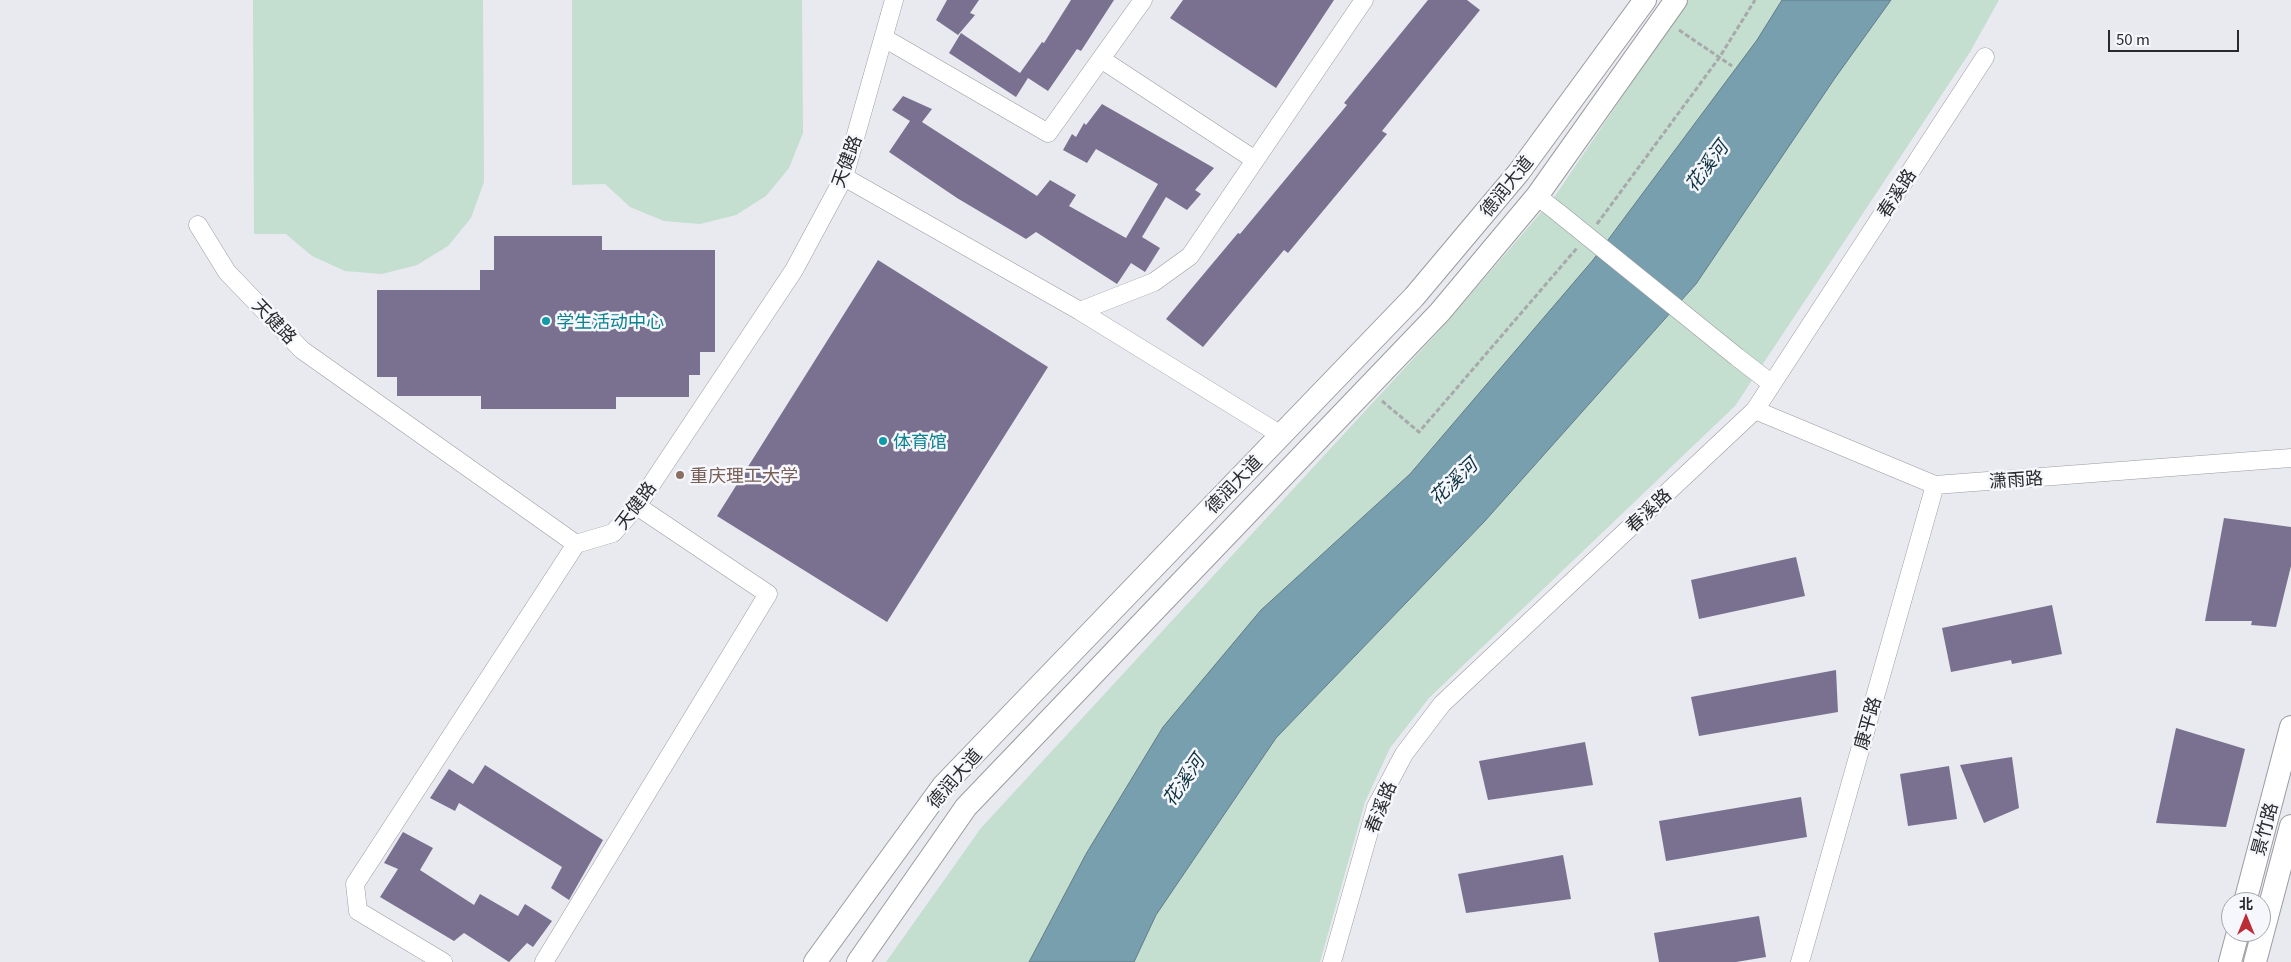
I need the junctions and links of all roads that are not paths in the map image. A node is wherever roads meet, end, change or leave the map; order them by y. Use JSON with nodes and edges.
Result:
{"nodes":[{"id":1,"x":894,"y":0,"type":"edge"},
{"id":2,"x":1143,"y":0,"type":"edge"},
{"id":3,"x":1364,"y":0,"type":"edge"},
{"id":4,"x":1645,"y":0,"type":"edge"},
{"id":5,"x":1676,"y":0,"type":"edge"},
{"id":6,"x":884,"y":38,"type":"junction"},
{"id":7,"x":1985,"y":57,"type":"dead end"},
{"id":8,"x":1101,"y":59,"type":"junction"},
{"id":9,"x":1255,"y":160,"type":"junction"},
{"id":10,"x":844,"y":177,"type":"junction"},
{"id":11,"x":1537,"y":196,"type":"junction"},
{"id":12,"x":198,"y":225,"type":"dead end"},
{"id":13,"x":1080,"y":311,"type":"junction"},
{"id":14,"x":1772,"y":384,"type":"junction"},
{"id":15,"x":1755,"y":410,"type":"junction"},
{"id":16,"x":1280,"y":435,"type":"junction"},
{"id":17,"x":2291,"y":458,"type":"edge"},
{"id":18,"x":1935,"y":485,"type":"junction"},
{"id":19,"x":637,"y":506,"type":"junction"},
{"id":20,"x":576,"y":544,"type":"junction"},
{"id":21,"x":2291,"y":727,"type":"edge"},
{"id":22,"x":2291,"y":826,"type":"edge"},
{"id":23,"x":2248,"y":892,"type":"edge"},
{"id":24,"x":2235,"y":942,"type":"edge"},
{"id":25,"x":443,"y":962,"type":"edge"},
{"id":26,"x":544,"y":962,"type":"edge"},
{"id":27,"x":815,"y":962,"type":"edge"},
{"id":28,"x":858,"y":962,"type":"edge"},
{"id":29,"x":1332,"y":962,"type":"edge"},
{"id":30,"x":1800,"y":962,"type":"edge"},
{"id":31,"x":2230,"y":962,"type":"edge"},
{"id":32,"x":2255,"y":962,"type":"edge"}],
"edges":[{"from":1,"to":6,"type":"street","name":"天健路"},
{"from":2,"to":8,"type":"street"},
{"from":3,"to":9,"type":"street"},
{"from":4,"to":16,"type":"main road","name":"德润大道"},
{"from":5,"to":11,"type":"main road","name":"德润大道"},
{"from":6,"to":8,"type":"street"},
{"from":6,"to":10,"type":"street","name":"天健路"},
{"from":7,"to":14,"type":"street","name":"春溪路"},
{"from":8,"to":9,"type":"street"},
{"from":9,"to":13,"type":"street"},
{"from":10,"to":13,"type":"street"},
{"from":10,"to":19,"type":"street","name":"天健路"},
{"from":11,"to":14,"type":"street","bridge":true},
{"from":11,"to":28,"type":"main road","name":"德润大道"},
{"from":12,"to":20,"type":"street","name":"天健路"},
{"from":13,"to":16,"type":"street"},
{"from":14,"to":15,"type":"street","name":"春溪路"},
{"from":15,"to":18,"type":"street","name":"潇雨路"},
{"from":15,"to":29,"type":"street","name":"春溪路"},
{"from":16,"to":27,"type":"main road","name":"德润大道"},
{"from":17,"to":18,"type":"street","name":"潇雨路"},
{"from":18,"to":30,"type":"street","name":"康平路"},
{"from":19,"to":20,"type":"street","name":"天健路"},
{"from":19,"to":26,"type":"street"},
{"from":20,"to":25,"type":"street"},
{"from":21,"to":23,"type":"main road","name":"景竹路"},
{"from":22,"to":32,"type":"main road","name":"景竹路"},
{"from":24,"to":31,"type":"main road"}]}
